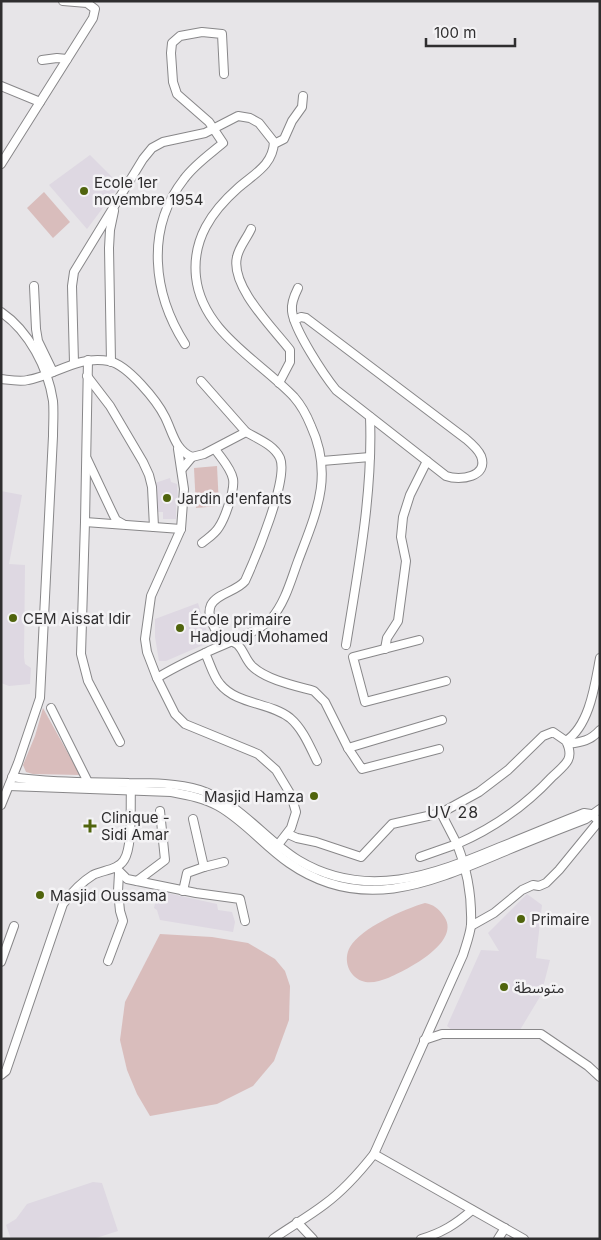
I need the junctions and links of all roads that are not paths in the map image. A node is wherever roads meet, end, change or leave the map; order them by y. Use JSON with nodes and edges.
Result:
{"nodes":[{"id":1,"x":63,"y":1,"type":"edge"},
{"id":2,"x":95,"y":3,"type":"edge"},
{"id":3,"x":66,"y":59,"type":"junction"},
{"id":4,"x":42,"y":60,"type":"dead end"},
{"id":5,"x":224,"y":74,"type":"dead end"},
{"id":6,"x":1,"y":86,"type":"edge"},
{"id":7,"x":303,"y":96,"type":"dead end"},
{"id":8,"x":40,"y":102,"type":"junction"},
{"id":9,"x":214,"y":128,"type":"junction"},
{"id":10,"x":274,"y":144,"type":"junction"},
{"id":11,"x":1,"y":164,"type":"edge"},
{"id":12,"x":116,"y":201,"type":"junction"},
{"id":13,"x":252,"y":229,"type":"dead end"},
{"id":14,"x":34,"y":286,"type":"dead end"},
{"id":15,"x":298,"y":288,"type":"dead end"},
{"id":16,"x":1,"y":312,"type":"edge"},
{"id":17,"x":294,"y":320,"type":"junction"},
{"id":18,"x":185,"y":344,"type":"dead end"},
{"id":19,"x":88,"y":360,"type":"junction"},
{"id":20,"x":111,"y":362,"type":"junction"},
{"id":21,"x":74,"y":363,"type":"junction"},
{"id":22,"x":50,"y":373,"type":"junction"},
{"id":23,"x":88,"y":376,"type":"junction"},
{"id":24,"x":1,"y":379,"type":"edge"},
{"id":25,"x":201,"y":381,"type":"dead end"},
{"id":26,"x":279,"y":383,"type":"junction"},
{"id":27,"x":370,"y":417,"type":"junction"},
{"id":28,"x":246,"y":432,"type":"junction"},
{"id":29,"x":178,"y":447,"type":"junction"},
{"id":30,"x":215,"y":448,"type":"junction"},
{"id":31,"x":86,"y":457,"type":"junction"},
{"id":32,"x":192,"y":457,"type":"junction"},
{"id":33,"x":370,"y":457,"type":"junction"},
{"id":34,"x":322,"y":461,"type":"junction"},
{"id":35,"x":427,"y":461,"type":"junction"},
{"id":36,"x":182,"y":469,"type":"junction"},
{"id":37,"x":85,"y":522,"type":"junction"},
{"id":38,"x":123,"y":524,"type":"junction"},
{"id":39,"x":154,"y":527,"type":"junction"},
{"id":40,"x":181,"y":529,"type":"junction"},
{"id":41,"x":202,"y":542,"type":"dead end"},
{"id":42,"x":420,"y":640,"type":"dead end"},
{"id":43,"x":230,"y":642,"type":"junction"},
{"id":44,"x":346,"y":645,"type":"dead end"},
{"id":45,"x":385,"y":648,"type":"junction"},
{"id":46,"x":205,"y":653,"type":"junction"},
{"id":47,"x":600,"y":658,"type":"edge"},
{"id":48,"x":157,"y":678,"type":"junction"},
{"id":49,"x":446,"y":681,"type":"dead end"},
{"id":50,"x":51,"y":708,"type":"dead end"},
{"id":51,"x":442,"y":720,"type":"dead end"},
{"id":52,"x":600,"y":730,"type":"edge"},
{"id":53,"x":120,"y":742,"type":"dead end"},
{"id":54,"x":567,"y":743,"type":"junction"},
{"id":55,"x":348,"y":748,"type":"junction"},
{"id":56,"x":439,"y":749,"type":"dead end"},
{"id":57,"x":317,"y":761,"type":"dead end"},
{"id":58,"x":12,"y":777,"type":"junction"},
{"id":59,"x":88,"y":782,"type":"junction"},
{"id":60,"x":132,"y":783,"type":"junction"},
{"id":61,"x":9,"y":786,"type":"junction"},
{"id":62,"x":131,"y":792,"type":"junction"},
{"id":63,"x":1,"y":805,"type":"edge"},
{"id":64,"x":600,"y":809,"type":"edge"},
{"id":65,"x":160,"y":811,"type":"dead end"},
{"id":66,"x":440,"y":813,"type":"junction"},
{"id":67,"x":591,"y":814,"type":"junction"},
{"id":68,"x":193,"y":819,"type":"dead end"},
{"id":69,"x":600,"y":822,"type":"edge"},
{"id":70,"x":288,"y":834,"type":"junction"},
{"id":71,"x":457,"y":844,"type":"junction"},
{"id":72,"x":276,"y":847,"type":"junction"},
{"id":73,"x":420,"y":857,"type":"dead end"},
{"id":74,"x":224,"y":862,"type":"dead end"},
{"id":75,"x":465,"y":865,"type":"junction"},
{"id":76,"x":204,"y":867,"type":"junction"},
{"id":77,"x":118,"y":870,"type":"junction"},
{"id":78,"x":137,"y":881,"type":"junction"},
{"id":79,"x":184,"y":891,"type":"junction"},
{"id":80,"x":245,"y":921,"type":"dead end"},
{"id":81,"x":14,"y":926,"type":"dead end"},
{"id":82,"x":471,"y":926,"type":"junction"},
{"id":83,"x":108,"y":961,"type":"dead end"},
{"id":84,"x":1,"y":962,"type":"edge"},
{"id":85,"x":424,"y":1040,"type":"junction"},
{"id":86,"x":1,"y":1074,"type":"edge"},
{"id":87,"x":600,"y":1076,"type":"edge"},
{"id":88,"x":374,"y":1154,"type":"junction"},
{"id":89,"x":472,"y":1210,"type":"junction"},
{"id":90,"x":297,"y":1222,"type":"junction"},
{"id":91,"x":504,"y":1228,"type":"junction"},
{"id":92,"x":273,"y":1239,"type":"edge"},
{"id":93,"x":312,"y":1239,"type":"edge"},
{"id":94,"x":421,"y":1239,"type":"edge"},
{"id":95,"x":498,"y":1239,"type":"edge"},
{"id":96,"x":524,"y":1239,"type":"edge"}],
"edges":[{"from":1,"to":2,"type":"street"},
{"from":2,"to":3,"type":"street"},
{"from":3,"to":4,"type":"street"},
{"from":3,"to":8,"type":"street"},
{"from":5,"to":9,"type":"street"},
{"from":6,"to":8,"type":"street"},
{"from":7,"to":10,"type":"street"},
{"from":8,"to":11,"type":"street"},
{"from":9,"to":10,"type":"street"},
{"from":9,"to":12,"type":"street"},
{"from":9,"to":18,"type":"street"},
{"from":10,"to":26,"type":"street"},
{"from":12,"to":20,"type":"street"},
{"from":12,"to":21,"type":"street"},
{"from":13,"to":26,"type":"street"},
{"from":14,"to":22,"type":"street"},
{"from":15,"to":17,"type":"street"},
{"from":16,"to":22,"type":"street"},
{"from":17,"to":27,"type":"street"},
{"from":17,"to":35,"type":"street"},
{"from":19,"to":20,"type":"street"},
{"from":19,"to":21,"type":"street"},
{"from":19,"to":23,"type":"street"},
{"from":20,"to":29,"type":"street"},
{"from":21,"to":22,"type":"street"},
{"from":22,"to":24,"type":"street"},
{"from":22,"to":58,"type":"street"},
{"from":23,"to":31,"type":"street"},
{"from":23,"to":39,"type":"street"},
{"from":25,"to":28,"type":"street"},
{"from":26,"to":34,"type":"street"},
{"from":27,"to":33,"type":"street"},
{"from":27,"to":35,"type":"street"},
{"from":28,"to":30,"type":"street"},
{"from":28,"to":43,"type":"street"},
{"from":29,"to":32,"type":"street"},
{"from":29,"to":36,"type":"street"},
{"from":30,"to":32,"type":"street"},
{"from":30,"to":41,"type":"street"},
{"from":31,"to":37,"type":"street"},
{"from":31,"to":38,"type":"street"},
{"from":32,"to":36,"type":"street"},
{"from":33,"to":34,"type":"street"},
{"from":33,"to":44,"type":"street"},
{"from":34,"to":43,"type":"street"},
{"from":35,"to":45,"type":"street"},
{"from":36,"to":40,"type":"street"},
{"from":37,"to":38,"type":"street"},
{"from":37,"to":53,"type":"street"},
{"from":38,"to":39,"type":"street"},
{"from":39,"to":40,"type":"street"},
{"from":40,"to":48,"type":"street"},
{"from":42,"to":45,"type":"street"},
{"from":43,"to":46,"type":"street"},
{"from":43,"to":55,"type":"street"},
{"from":45,"to":49,"type":"street"},
{"from":46,"to":48,"type":"street"},
{"from":46,"to":57,"type":"street"},
{"from":47,"to":54,"type":"street"},
{"from":48,"to":70,"type":"street"},
{"from":50,"to":59,"type":"street"},
{"from":51,"to":55,"type":"street"},
{"from":52,"to":54,"type":"street"},
{"from":54,"to":66,"type":"street"},
{"from":54,"to":71,"type":"street"},
{"from":55,"to":56,"type":"street"},
{"from":58,"to":59,"type":"street"},
{"from":58,"to":61,"type":"street"},
{"from":59,"to":60,"type":"street"},
{"from":60,"to":62,"type":"street"},
{"from":60,"to":72,"type":"street"},
{"from":61,"to":62,"type":"street"},
{"from":61,"to":63,"type":"street"},
{"from":62,"to":72,"type":"street"},
{"from":62,"to":77,"type":"street"},
{"from":64,"to":67,"type":"street"},
{"from":65,"to":78,"type":"street"},
{"from":66,"to":70,"type":"street"},
{"from":66,"to":71,"type":"street"},
{"from":67,"to":69,"type":"street"},
{"from":67,"to":75,"type":"street"},
{"from":68,"to":76,"type":"street"},
{"from":69,"to":82,"type":"street"},
{"from":70,"to":72,"type":"street"},
{"from":71,"to":73,"type":"street"},
{"from":71,"to":75,"type":"street"},
{"from":72,"to":75,"type":"street"},
{"from":74,"to":76,"type":"street"},
{"from":75,"to":82,"type":"street"},
{"from":76,"to":79,"type":"street"},
{"from":77,"to":78,"type":"street"},
{"from":77,"to":83,"type":"street"},
{"from":77,"to":86,"type":"street"},
{"from":78,"to":79,"type":"street"},
{"from":79,"to":80,"type":"street"},
{"from":81,"to":84,"type":"street"},
{"from":82,"to":85,"type":"street"},
{"from":85,"to":87,"type":"street"},
{"from":85,"to":88,"type":"street"},
{"from":88,"to":89,"type":"street"},
{"from":88,"to":90,"type":"street"},
{"from":89,"to":91,"type":"street"},
{"from":89,"to":94,"type":"street"},
{"from":90,"to":92,"type":"street"},
{"from":90,"to":93,"type":"street"},
{"from":91,"to":95,"type":"street"},
{"from":91,"to":96,"type":"street"}]}
